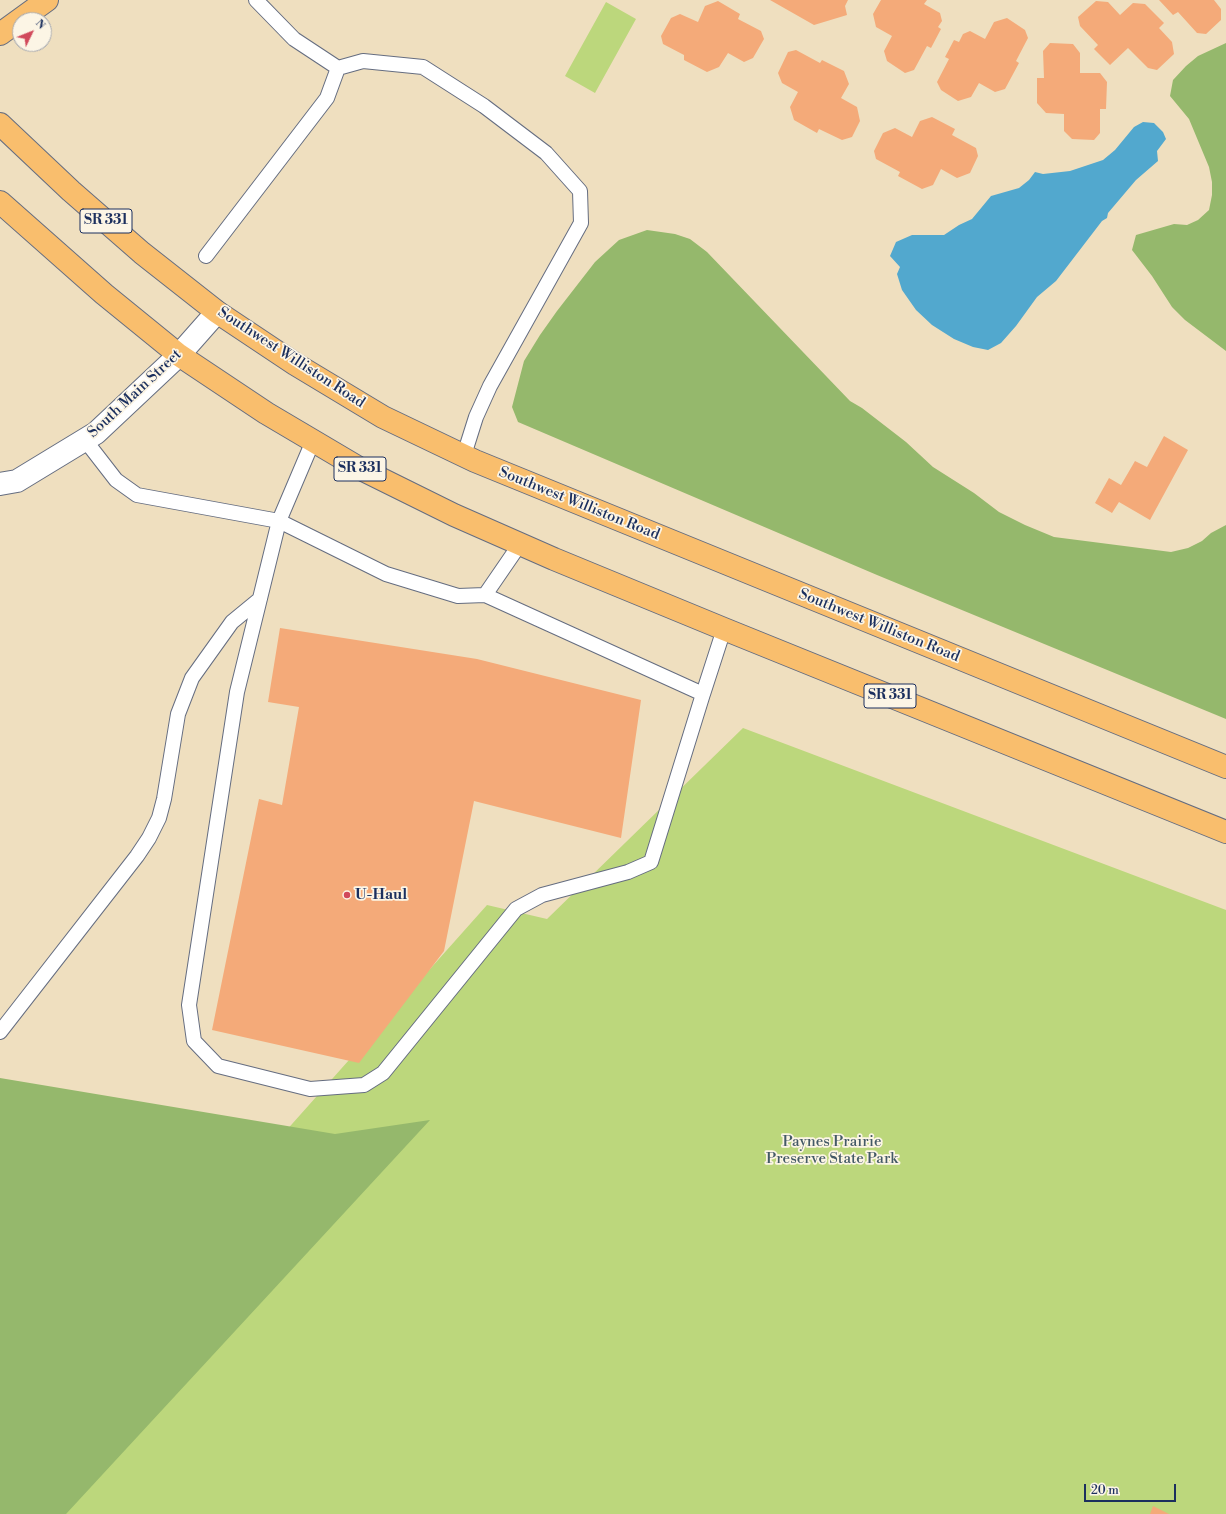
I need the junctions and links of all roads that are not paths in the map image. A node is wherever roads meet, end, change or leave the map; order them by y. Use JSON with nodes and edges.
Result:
{"nodes":[{"id":1,"x":47,"y":0,"type":"edge"},
{"id":2,"x":256,"y":0,"type":"edge"},
{"id":3,"x":0,"y":34,"type":"edge"},
{"id":4,"x":338,"y":68,"type":"junction"},
{"id":5,"x":0,"y":124,"type":"edge"},
{"id":6,"x":0,"y":202,"type":"edge"},
{"id":7,"x":206,"y":256,"type":"dead end"},
{"id":8,"x":217,"y":312,"type":"junction"},
{"id":9,"x":179,"y":355,"type":"junction"},
{"id":10,"x":85,"y":440,"type":"junction"},
{"id":11,"x":313,"y":441,"type":"junction"},
{"id":12,"x":464,"y":456,"type":"junction"},
{"id":13,"x":0,"y":484,"type":"edge"},
{"id":14,"x":279,"y":521,"type":"junction"},
{"id":15,"x":520,"y":544,"type":"junction"},
{"id":16,"x":485,"y":596,"type":"junction"},
{"id":17,"x":260,"y":599,"type":"junction"},
{"id":18,"x":724,"y":629,"type":"junction"},
{"id":19,"x":703,"y":694,"type":"junction"},
{"id":20,"x":1226,"y":767,"type":"edge"},
{"id":21,"x":1226,"y":832,"type":"edge"},
{"id":22,"x":0,"y":1032,"type":"edge"}],
"edges":[{"from":1,"to":3,"type":"main road"},
{"from":2,"to":4,"type":"lane"},
{"from":4,"to":7,"type":"lane"},
{"from":4,"to":12,"type":"lane"},
{"from":5,"to":8,"type":"main road","name":"Southwest Williston Road","number":"SR 331"},
{"from":6,"to":9,"type":"main road","number":"SR 331"},
{"from":8,"to":9,"type":"street","name":"South Main Street"},
{"from":8,"to":12,"type":"main road","name":"Southwest Williston Road","number":"SR 331"},
{"from":9,"to":10,"type":"street","name":"South Main Street"},
{"from":9,"to":11,"type":"main road","number":"SR 331"},
{"from":10,"to":13,"type":"street","name":"South Main Street"},
{"from":10,"to":14,"type":"lane"},
{"from":11,"to":14,"type":"lane"},
{"from":11,"to":15,"type":"main road","number":"SR 331"},
{"from":12,"to":20,"type":"main road","name":"Southwest Williston Road","number":"SR 331"},
{"from":14,"to":16,"type":"lane"},
{"from":14,"to":17,"type":"lane"},
{"from":15,"to":16,"type":"lane"},
{"from":15,"to":18,"type":"main road","number":"SR 331"},
{"from":16,"to":19,"type":"lane"},
{"from":17,"to":19,"type":"lane"},
{"from":17,"to":22,"type":"lane"},
{"from":18,"to":19,"type":"lane"},
{"from":18,"to":21,"type":"main road","number":"SR 331"}]}
